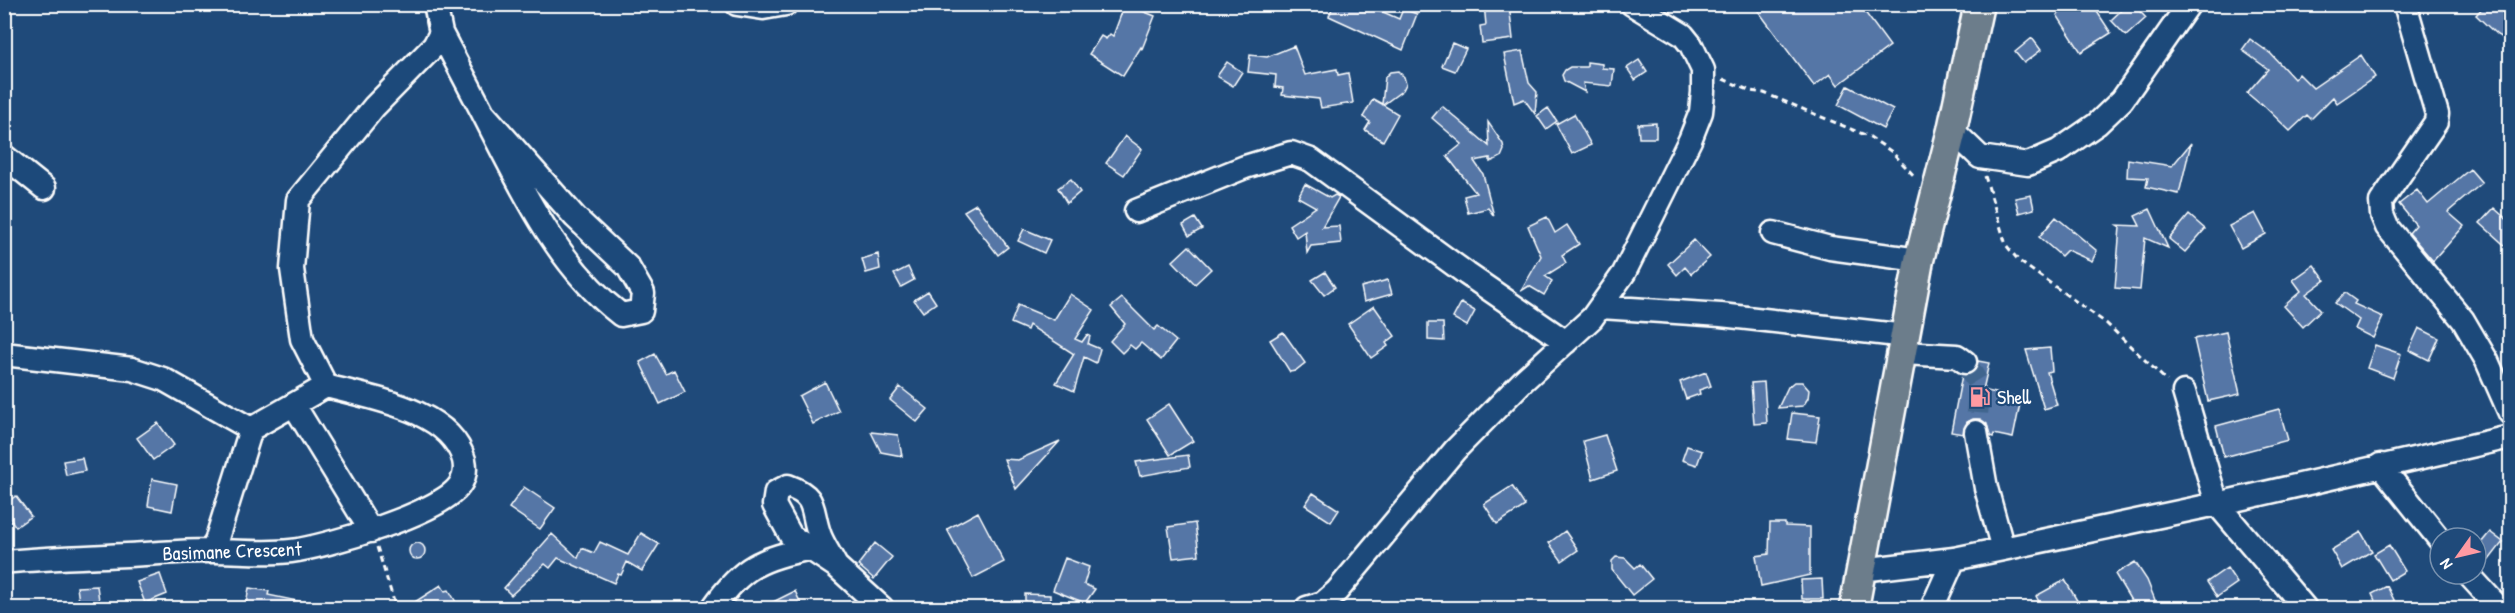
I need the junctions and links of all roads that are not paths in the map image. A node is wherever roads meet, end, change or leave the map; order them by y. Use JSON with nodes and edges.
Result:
{"nodes":[{"id":1,"x":435,"y":4,"type":"edge"},
{"id":2,"x":737,"y":4,"type":"edge"},
{"id":3,"x":786,"y":4,"type":"edge"},
{"id":4,"x":1632,"y":4,"type":"edge"},
{"id":5,"x":1979,"y":4,"type":"edge"},
{"id":6,"x":2189,"y":4,"type":"edge"},
{"id":7,"x":2405,"y":4,"type":"edge"},
{"id":8,"x":441,"y":33,"type":"junction"},
{"id":9,"x":483,"y":113,"type":"junction"},
{"id":10,"x":1952,"y":130,"type":"junction"},
{"id":11,"x":4,"y":156,"type":"edge"},
{"id":12,"x":44,"y":188,"type":"dead end"},
{"id":13,"x":1136,"y":211,"type":"dead end"},
{"id":14,"x":1773,"y":233,"type":"dead end"},
{"id":15,"x":1919,"y":260,"type":"junction"},
{"id":16,"x":1601,"y":307,"type":"junction"},
{"id":17,"x":1566,"y":342,"type":"junction"},
{"id":18,"x":1904,"y":344,"type":"junction"},
{"id":19,"x":4,"y":354,"type":"edge"},
{"id":20,"x":1965,"y":362,"type":"tunnel mouth"},
{"id":21,"x":326,"y":386,"type":"junction"},
{"id":22,"x":2184,"y":392,"type":"road end"},
{"id":23,"x":294,"y":405,"type":"junction"},
{"id":24,"x":2511,"y":413,"type":"edge"},
{"id":25,"x":251,"y":429,"type":"junction"},
{"id":26,"x":1976,"y":432,"type":"tunnel mouth"},
{"id":27,"x":2511,"y":437,"type":"edge"},
{"id":28,"x":2380,"y":465,"type":"junction"},
{"id":29,"x":2217,"y":504,"type":"junction"},
{"id":30,"x":2429,"y":526,"type":"edge"},
{"id":31,"x":371,"y":531,"type":"junction"},
{"id":32,"x":811,"y":548,"type":"junction"},
{"id":33,"x":2003,"y":549,"type":"junction"},
{"id":34,"x":213,"y":551,"type":"junction"},
{"id":35,"x":1954,"y":559,"type":"junction"},
{"id":36,"x":4,"y":562,"type":"edge"},
{"id":37,"x":836,"y":566,"type":"junction"},
{"id":38,"x":1860,"y":570,"type":"junction"},
{"id":39,"x":2479,"y":586,"type":"edge"},
{"id":40,"x":713,"y":609,"type":"edge"},
{"id":41,"x":882,"y":609,"type":"edge"},
{"id":42,"x":1307,"y":609,"type":"edge"},
{"id":43,"x":1854,"y":609,"type":"edge"},
{"id":44,"x":1932,"y":609,"type":"edge"},
{"id":45,"x":2305,"y":609,"type":"edge"},
{"id":46,"x":2499,"y":609,"type":"edge"}],
"edges":[{"from":1,"to":8,"type":"street"},
{"from":2,"to":3,"type":"street"},
{"from":4,"to":16,"type":"street"},
{"from":5,"to":10,"type":"main road"},
{"from":6,"to":10,"type":"street"},
{"from":7,"to":24,"type":"street"},
{"from":8,"to":9,"type":"street"},
{"from":8,"to":21,"type":"street"},
{"from":9,"to":9,"type":"street"},
{"from":10,"to":15,"type":"main road"},
{"from":11,"to":12,"type":"street"},
{"from":13,"to":17,"type":"street"},
{"from":14,"to":15,"type":"street"},
{"from":15,"to":18,"type":"main road"},
{"from":16,"to":17,"type":"street"},
{"from":16,"to":18,"type":"street"},
{"from":17,"to":42,"type":"street"},
{"from":18,"to":20,"type":"street"},
{"from":18,"to":38,"type":"main road"},
{"from":19,"to":25,"type":"street"},
{"from":21,"to":23,"type":"street"},
{"from":21,"to":31,"type":"street","name":"Basimane Crescent"},
{"from":22,"to":29,"type":"street"},
{"from":23,"to":25,"type":"street"},
{"from":23,"to":31,"type":"street"},
{"from":25,"to":34,"type":"street"},
{"from":26,"to":33,"type":"street"},
{"from":27,"to":28,"type":"street"},
{"from":28,"to":29,"type":"street"},
{"from":28,"to":30,"type":"street"},
{"from":29,"to":33,"type":"street"},
{"from":29,"to":45,"type":"street"},
{"from":31,"to":34,"type":"street","name":"Basimane Crescent"},
{"from":32,"to":37,"type":"street"},
{"from":32,"to":37,"type":"street"},
{"from":32,"to":40,"type":"street"},
{"from":33,"to":35,"type":"street"},
{"from":34,"to":36,"type":"street","name":"Basimane Crescent"},
{"from":35,"to":38,"type":"street"},
{"from":35,"to":44,"type":"street"},
{"from":37,"to":41,"type":"street"},
{"from":38,"to":43,"type":"main road"},
{"from":39,"to":46,"type":"street"}]}
